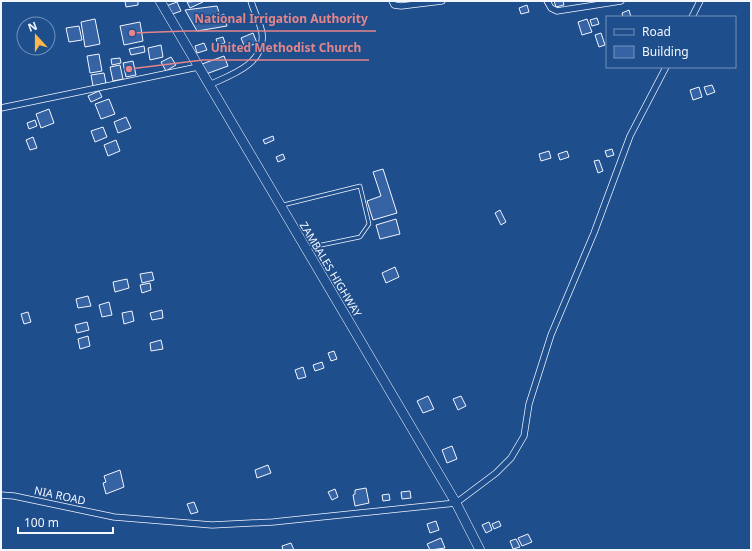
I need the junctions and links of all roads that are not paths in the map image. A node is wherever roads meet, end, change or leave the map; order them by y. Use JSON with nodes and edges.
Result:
{"nodes":[{"id":1,"x":160,"y":1,"type":"edge"},
{"id":2,"x":251,"y":1,"type":"edge"},
{"id":3,"x":392,"y":1,"type":"edge"},
{"id":4,"x":442,"y":1,"type":"edge"},
{"id":5,"x":547,"y":1,"type":"edge"},
{"id":6,"x":621,"y":1,"type":"edge"},
{"id":7,"x":700,"y":1,"type":"edge"},
{"id":8,"x":692,"y":16,"type":"edge"},
{"id":9,"x":198,"y":67,"type":"junction"},
{"id":10,"x":665,"y":68,"type":"edge"},
{"id":11,"x":209,"y":85,"type":"junction"},
{"id":12,"x":1,"y":108,"type":"edge"},
{"id":13,"x":280,"y":206,"type":"junction"},
{"id":14,"x":305,"y":248,"type":"junction"},
{"id":15,"x":1,"y":494,"type":"edge"},
{"id":16,"x":456,"y":503,"type":"junction"},
{"id":17,"x":480,"y":550,"type":"edge"}],
"edges":[{"from":1,"to":9,"type":"main road","name":"ZAMBALES HIGHWAY"},
{"from":2,"to":11,"type":"street"},
{"from":3,"to":4,"type":"street"},
{"from":5,"to":6,"type":"street"},
{"from":7,"to":8,"type":"street"},
{"from":9,"to":11,"type":"main road","name":"ZAMBALES HIGHWAY"},
{"from":9,"to":12,"type":"street"},
{"from":10,"to":16,"type":"street"},
{"from":11,"to":13,"type":"main road","name":"ZAMBALES HIGHWAY"},
{"from":13,"to":14,"type":"main road","name":"ZAMBALES HIGHWAY"},
{"from":13,"to":14,"type":"lane"},
{"from":14,"to":16,"type":"main road","name":"ZAMBALES HIGHWAY"},
{"from":15,"to":16,"type":"street","name":"NIA ROAD"},
{"from":16,"to":17,"type":"main road","name":"ZAMBALES HIGHWAY"}]}
